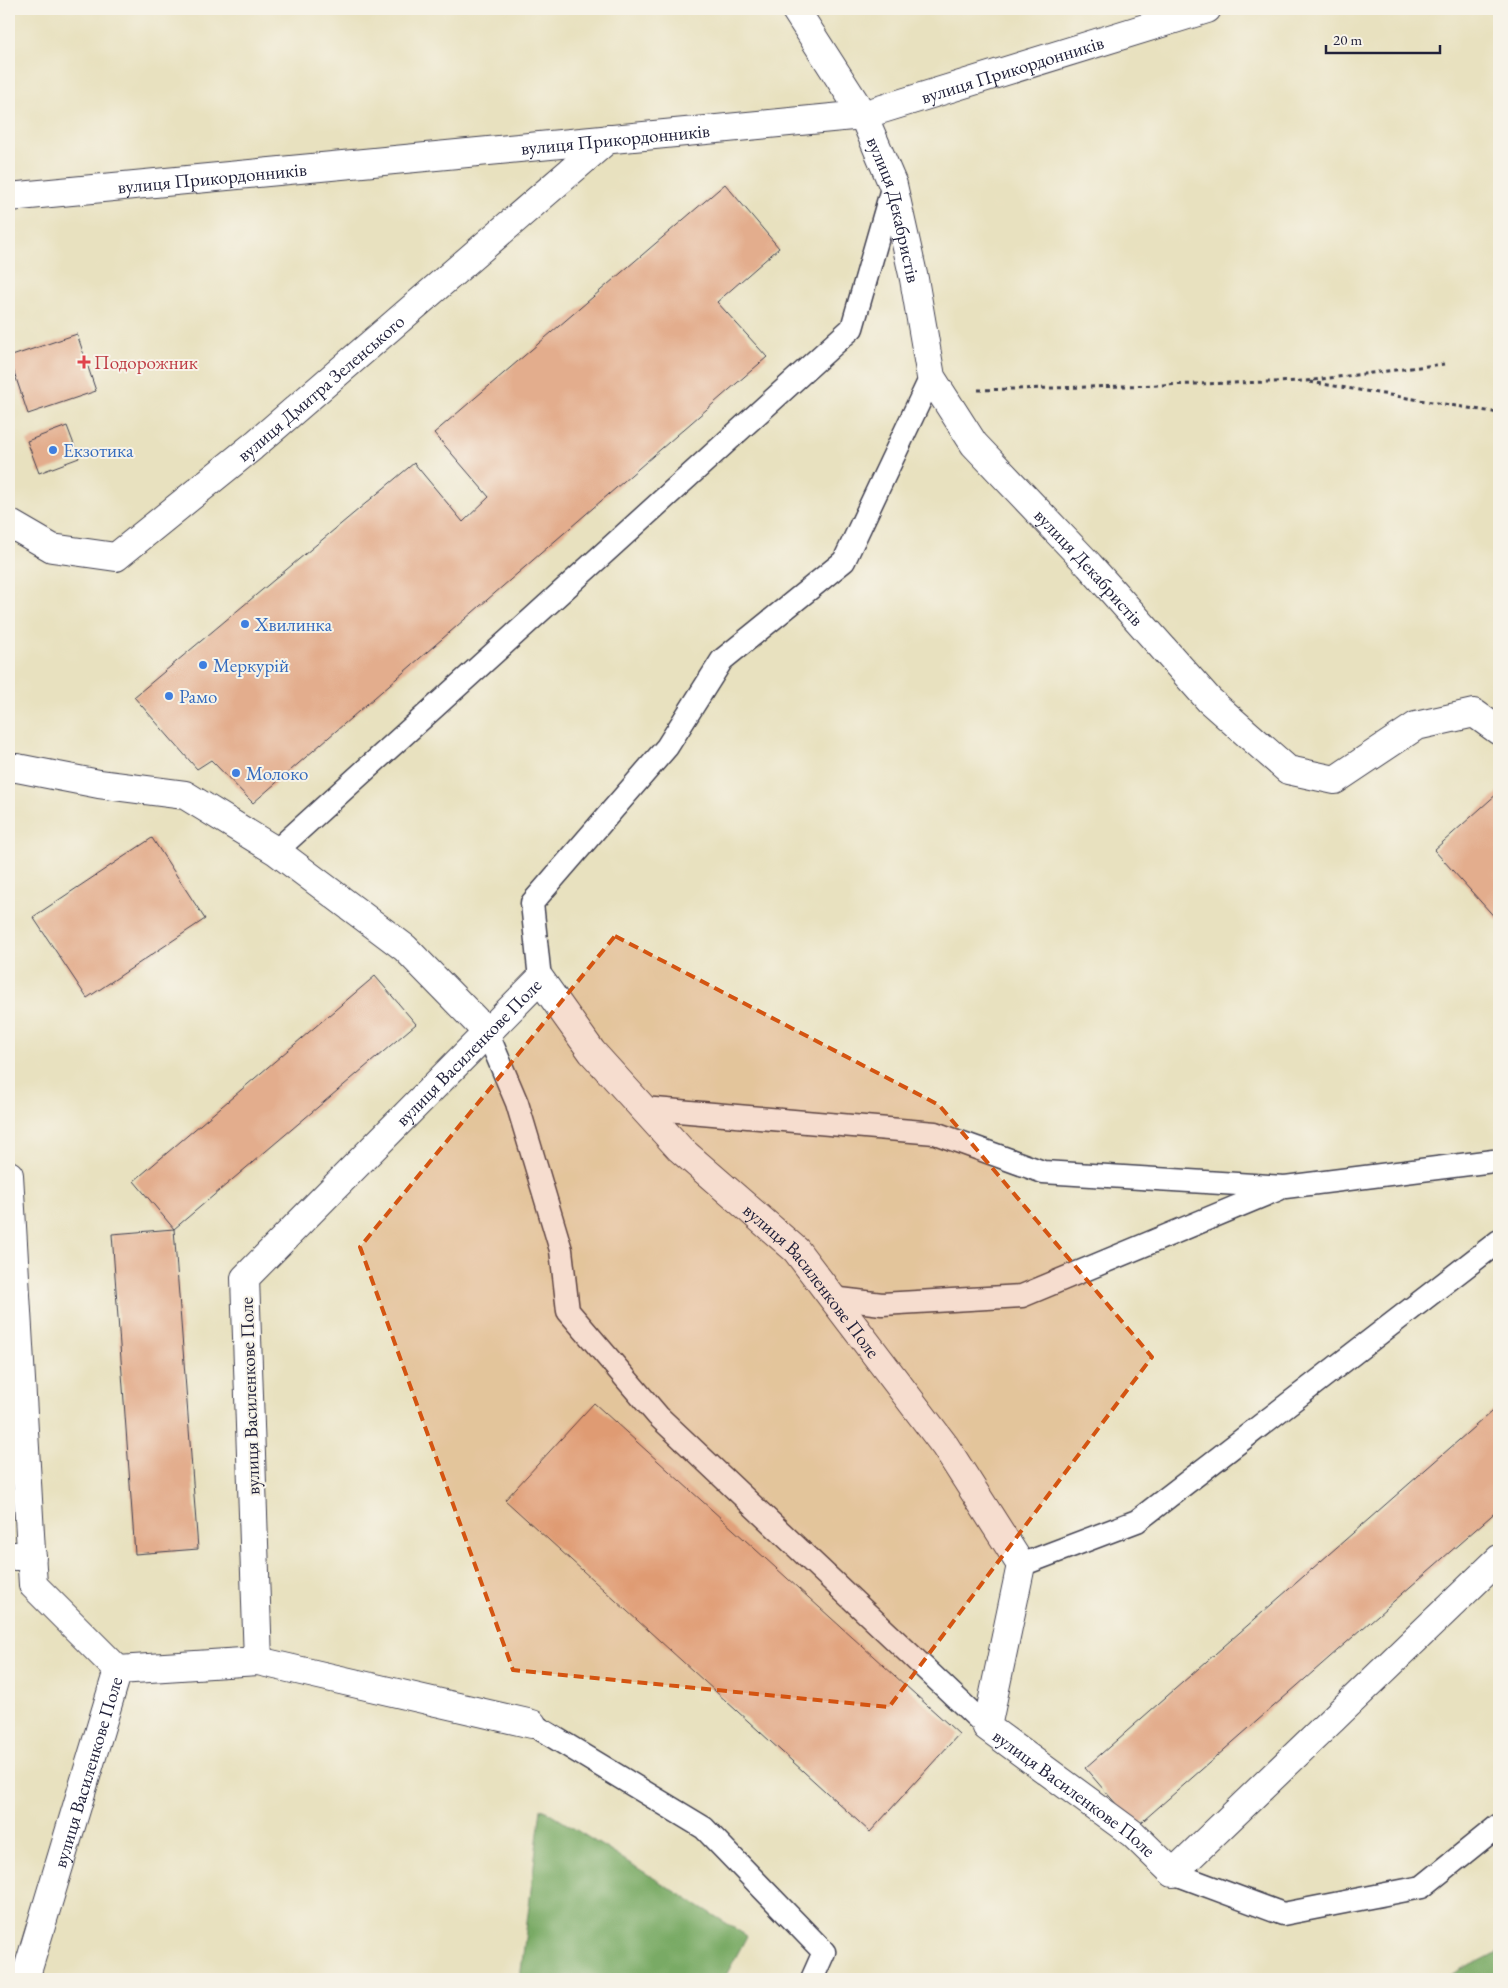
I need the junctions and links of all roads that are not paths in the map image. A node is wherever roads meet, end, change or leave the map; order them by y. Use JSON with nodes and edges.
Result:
{"nodes":[{"id":1,"x":795,"y":9,"type":"edge"},
{"id":2,"x":1207,"y":9,"type":"edge"},
{"id":3,"x":864,"y":114,"type":"junction"},
{"id":4,"x":608,"y":139,"type":"junction"},
{"id":5,"x":893,"y":185,"type":"junction"},
{"id":6,"x":9,"y":197,"type":"edge"},
{"id":7,"x":935,"y":384,"type":"junction"},
{"id":8,"x":9,"y":523,"type":"edge"},
{"id":9,"x":1499,"y":731,"type":"edge"},
{"id":10,"x":9,"y":768,"type":"edge"},
{"id":11,"x":276,"y":851,"type":"junction"},
{"id":12,"x":540,"y":979,"type":"junction"},
{"id":13,"x":488,"y":1032,"type":"junction"},
{"id":14,"x":642,"y":1108,"type":"junction"},
{"id":15,"x":1499,"y":1162,"type":"edge"},
{"id":16,"x":9,"y":1175,"type":"edge"},
{"id":17,"x":1285,"y":1187,"type":"junction"},
{"id":18,"x":1499,"y":1240,"type":"edge"},
{"id":19,"x":832,"y":1298,"type":"junction"},
{"id":20,"x":20,"y":1556,"type":"edge"},
{"id":21,"x":1499,"y":1559,"type":"edge"},
{"id":22,"x":1021,"y":1565,"type":"junction"},
{"id":23,"x":258,"y":1661,"type":"junction"},
{"id":24,"x":118,"y":1670,"type":"junction"},
{"id":25,"x":532,"y":1724,"type":"joint"},
{"id":26,"x":987,"y":1727,"type":"junction"},
{"id":27,"x":1499,"y":1824,"type":"edge"},
{"id":28,"x":1173,"y":1873,"type":"junction"},
{"id":29,"x":24,"y":1979,"type":"edge"},
{"id":30,"x":812,"y":1979,"type":"edge"}],
"edges":[{"from":1,"to":3,"type":"street","name":"вулиця Декабристів"},
{"from":2,"to":3,"type":"street","name":"вулиця Прикордонників"},
{"from":3,"to":4,"type":"street","name":"вулиця Прикордонників"},
{"from":3,"to":5,"type":"street","name":"вулиця Декабристів"},
{"from":4,"to":6,"type":"street","name":"вулиця Прикордонників"},
{"from":4,"to":8,"type":"street","name":"вулиця Дмитра Зеленського"},
{"from":5,"to":7,"type":"street","name":"вулиця Декабристів"},
{"from":5,"to":11,"type":"lane"},
{"from":7,"to":9,"type":"street","name":"вулиця Декабристів"},
{"from":7,"to":12,"type":"lane"},
{"from":10,"to":11,"type":"street"},
{"from":11,"to":13,"type":"street"},
{"from":12,"to":13,"type":"street","name":"вулиця Василенкове Поле"},
{"from":12,"to":14,"type":"street","name":"вулиця Василенкове Поле"},
{"from":13,"to":23,"type":"street","name":"вулиця Василенкове Поле"},
{"from":13,"to":26,"type":"lane"},
{"from":14,"to":17,"type":"lane"},
{"from":14,"to":19,"type":"street","name":"вулиця Василенкове Поле"},
{"from":15,"to":17,"type":"lane"},
{"from":16,"to":20,"type":"street"},
{"from":17,"to":19,"type":"lane"},
{"from":18,"to":22,"type":"lane"},
{"from":19,"to":22,"type":"street","name":"вулиця Василенкове Поле"},
{"from":20,"to":24,"type":"street"},
{"from":21,"to":28,"type":"street"},
{"from":22,"to":26,"type":"street","name":"вулиця Василенкове Поле"},
{"from":23,"to":24,"type":"street","name":"вулиця Василенкове Поле"},
{"from":23,"to":25,"type":"street","name":"вулиця Василенкове Поле"},
{"from":24,"to":29,"type":"street","name":"вулиця Василенкове Поле"},
{"from":25,"to":30,"type":"lane"},
{"from":26,"to":28,"type":"street","name":"вулиця Василенкове Поле"},
{"from":27,"to":28,"type":"lane"}]}
